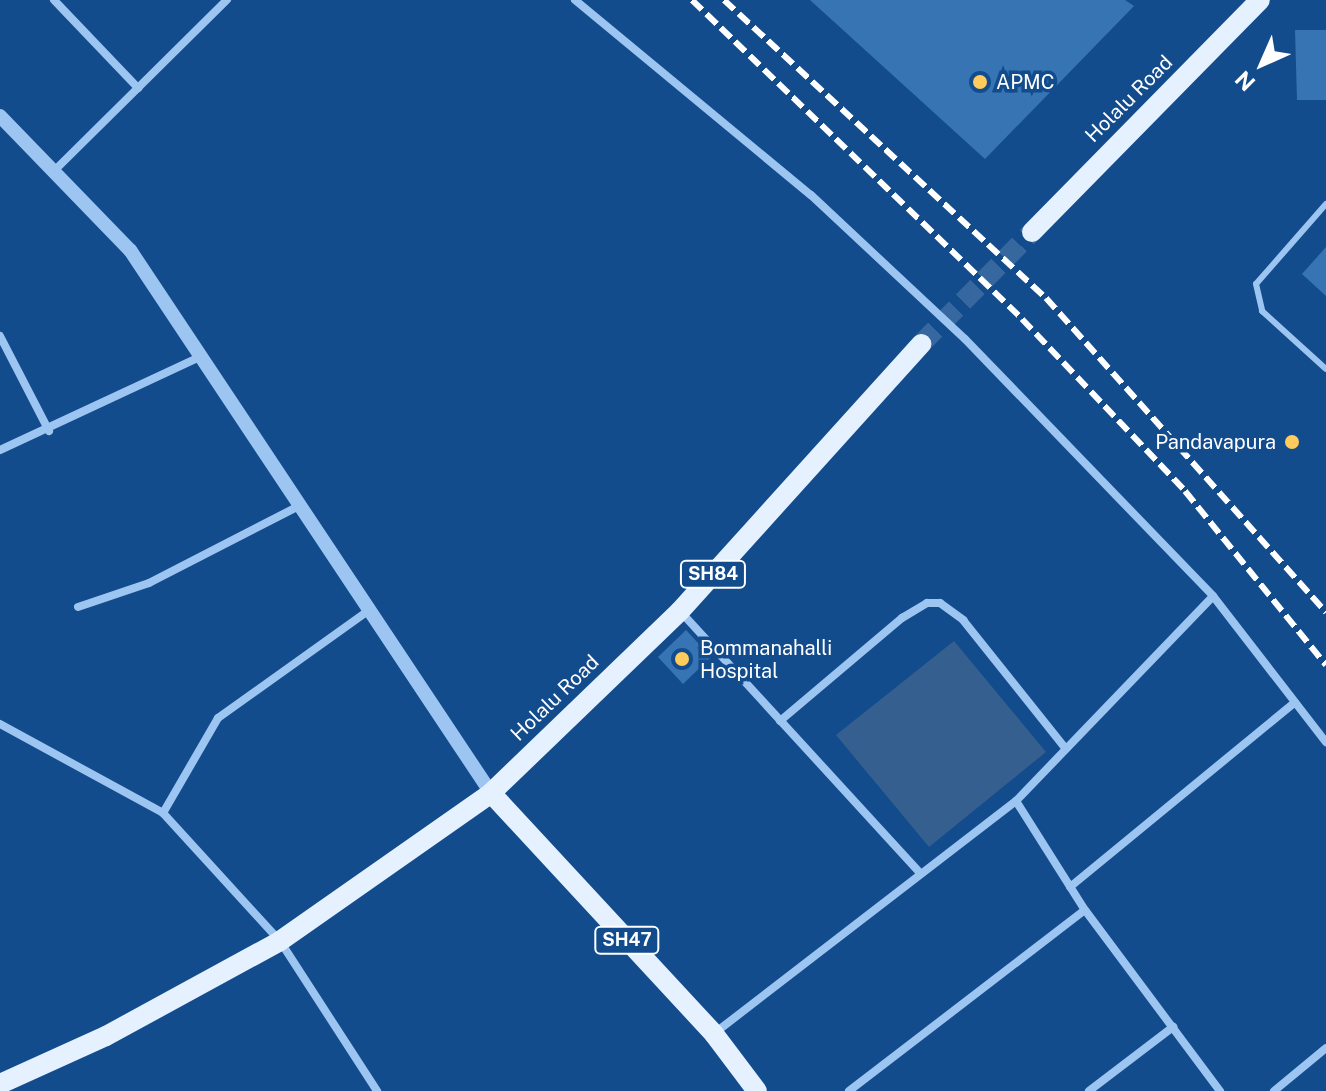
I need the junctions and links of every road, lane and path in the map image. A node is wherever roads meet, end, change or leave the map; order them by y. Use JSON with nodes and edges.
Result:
{"nodes":[{"id":1,"x":54,"y":0,"type":"edge"},
{"id":2,"x":227,"y":0,"type":"edge"},
{"id":3,"x":575,"y":0,"type":"edge"},
{"id":4,"x":1260,"y":0,"type":"edge"},
{"id":5,"x":138,"y":88,"type":"junction"},
{"id":6,"x":0,"y":116,"type":"edge"},
{"id":7,"x":55,"y":170,"type":"junction"},
{"id":8,"x":1326,"y":204,"type":"edge"},
{"id":9,"x":1032,"y":232,"type":"tunnel mouth"},
{"id":10,"x":0,"y":336,"type":"edge"},
{"id":11,"x":921,"y":344,"type":"tunnel mouth"},
{"id":12,"x":202,"y":355,"type":"junction"},
{"id":13,"x":1326,"y":369,"type":"edge"},
{"id":14,"x":49,"y":431,"type":"junction"},
{"id":15,"x":0,"y":450,"type":"edge"},
{"id":16,"x":302,"y":505,"type":"junction"},
{"id":17,"x":1213,"y":596,"type":"junction"},
{"id":18,"x":78,"y":607,"type":"dead end"},
{"id":19,"x":371,"y":609,"type":"junction"},
{"id":20,"x":680,"y":611,"type":"junction"},
{"id":21,"x":1295,"y":702,"type":"junction"},
{"id":22,"x":780,"y":721,"type":"junction"},
{"id":23,"x":0,"y":724,"type":"edge"},
{"id":24,"x":1326,"y":742,"type":"edge"},
{"id":25,"x":1066,"y":749,"type":"junction"},
{"id":26,"x":491,"y":793,"type":"junction"},
{"id":27,"x":1016,"y":801,"type":"junction"},
{"id":28,"x":163,"y":813,"type":"junction"},
{"id":29,"x":920,"y":873,"type":"junction"},
{"id":30,"x":1070,"y":887,"type":"junction"},
{"id":31,"x":1085,"y":910,"type":"junction"},
{"id":32,"x":280,"y":941,"type":"junction"},
{"id":33,"x":1173,"y":1027,"type":"junction"},
{"id":34,"x":714,"y":1034,"type":"junction"},
{"id":35,"x":1326,"y":1048,"type":"edge"},
{"id":36,"x":0,"y":1084,"type":"edge"},
{"id":37,"x":377,"y":1091,"type":"edge"},
{"id":38,"x":757,"y":1091,"type":"edge"},
{"id":39,"x":849,"y":1091,"type":"edge"},
{"id":40,"x":1089,"y":1091,"type":"edge"},
{"id":41,"x":1220,"y":1091,"type":"edge"},
{"id":42,"x":1274,"y":1091,"type":"edge"}],
"edges":[{"from":1,"to":5,"type":"street"},
{"from":2,"to":5,"type":"street"},
{"from":3,"to":17,"type":"street"},
{"from":4,"to":9,"type":"main road","name":"Holalu Road"},
{"from":5,"to":7,"type":"street"},
{"from":6,"to":7,"type":"street"},
{"from":7,"to":12,"type":"street"},
{"from":8,"to":13,"type":"lane"},
{"from":10,"to":14,"type":"street"},
{"from":11,"to":20,"type":"main road","name":"Holalu Road","number":"SH84"},
{"from":12,"to":14,"type":"street"},
{"from":12,"to":16,"type":"street"},
{"from":14,"to":15,"type":"street"},
{"from":16,"to":18,"type":"street"},
{"from":16,"to":19,"type":"street"},
{"from":17,"to":21,"type":"street"},
{"from":17,"to":25,"type":"street"},
{"from":19,"to":26,"type":"street"},
{"from":19,"to":28,"type":"street"},
{"from":20,"to":22,"type":"street"},
{"from":20,"to":26,"type":"main road","name":"Holalu Road","number":"SH84"},
{"from":21,"to":24,"type":"street"},
{"from":21,"to":30,"type":"street"},
{"from":22,"to":25,"type":"street"},
{"from":22,"to":29,"type":"street"},
{"from":23,"to":28,"type":"street"},
{"from":25,"to":27,"type":"street"},
{"from":26,"to":32,"type":"main road","number":"SH84"},
{"from":26,"to":34,"type":"main road","number":"SH47"},
{"from":27,"to":29,"type":"street"},
{"from":27,"to":30,"type":"street"},
{"from":28,"to":32,"type":"street"},
{"from":29,"to":34,"type":"street"},
{"from":30,"to":31,"type":"street"},
{"from":31,"to":33,"type":"street"},
{"from":31,"to":39,"type":"street"},
{"from":32,"to":36,"type":"main road","number":"SH84"},
{"from":32,"to":37,"type":"street"},
{"from":33,"to":40,"type":"street"},
{"from":33,"to":41,"type":"street"},
{"from":34,"to":38,"type":"main road","number":"SH47"},
{"from":35,"to":42,"type":"street"}]}
